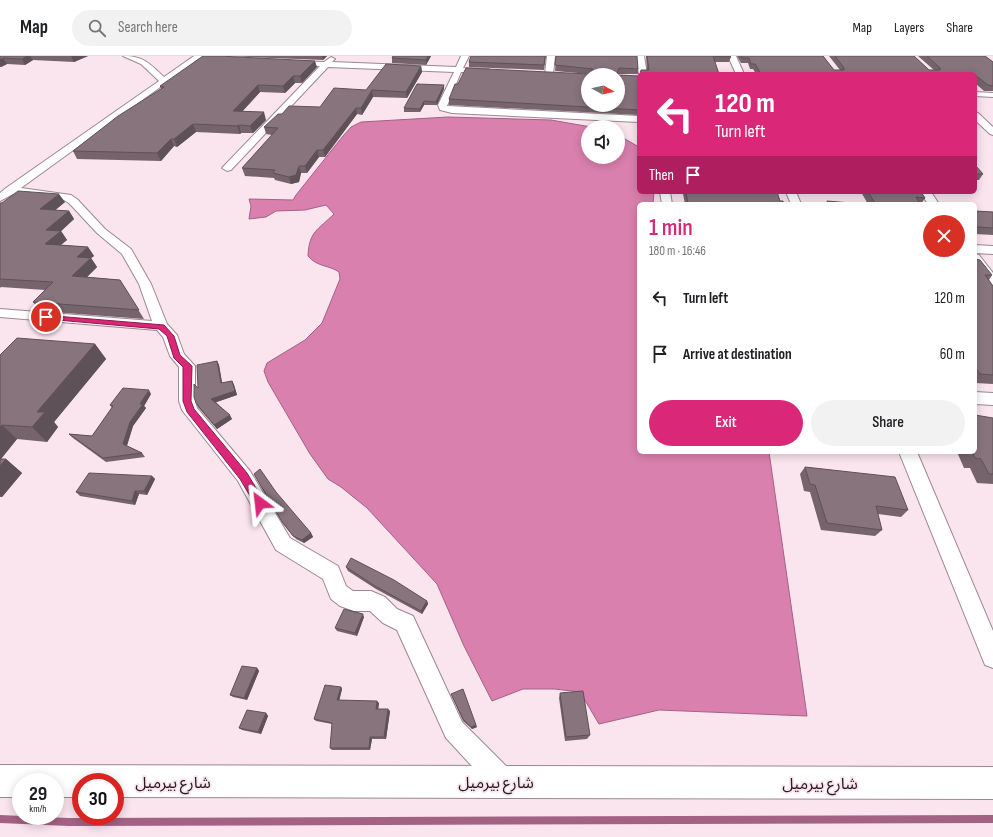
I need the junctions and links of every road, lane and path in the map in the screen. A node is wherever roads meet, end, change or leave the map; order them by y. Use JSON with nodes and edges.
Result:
{"nodes":[{"id":1,"x":127,"y":56,"type":"edge"},
{"id":2,"x":334,"y":56,"type":"edge"},
{"id":3,"x":465,"y":56,"type":"edge"},
{"id":4,"x":551,"y":56,"type":"edge"},
{"id":5,"x":640,"y":56,"type":"edge"},
{"id":6,"x":732,"y":56,"type":"edge"},
{"id":7,"x":200,"y":57,"type":"edge"},
{"id":8,"x":281,"y":62,"type":"edge"},
{"id":9,"x":327,"y":64,"type":"junction"},
{"id":10,"x":458,"y":70,"type":"junction"},
{"id":11,"x":496,"y":72,"type":"edge"},
{"id":12,"x":643,"y":72,"type":"edge"},
{"id":13,"x":739,"y":72,"type":"edge"},
{"id":14,"x":549,"y":74,"type":"edge"},
{"id":15,"x":164,"y":81,"type":"junction"},
{"id":16,"x":977,"y":94,"type":"edge"},
{"id":17,"x":993,"y":95,"type":"edge"},
{"id":18,"x":977,"y":117,"type":"edge"},
{"id":19,"x":637,"y":119,"type":"edge"},
{"id":20,"x":993,"y":132,"type":"edge"},
{"id":21,"x":227,"y":168,"type":"dead end"},
{"id":22,"x":10,"y":190,"type":"junction"},
{"id":23,"x":0,"y":198,"type":"edge"},
{"id":24,"x":977,"y":249,"type":"edge"},
{"id":25,"x":993,"y":250,"type":"edge"},
{"id":26,"x":977,"y":261,"type":"edge"},
{"id":27,"x":993,"y":282,"type":"edge"},
{"id":28,"x":0,"y":313,"type":"edge"},
{"id":29,"x":161,"y":326,"type":"junction"},
{"id":30,"x":977,"y":398,"type":"edge"},
{"id":31,"x":993,"y":399,"type":"edge"},
{"id":32,"x":909,"y":454,"type":"edge"},
{"id":33,"x":993,"y":657,"type":"edge"},
{"id":34,"x":0,"y":781,"type":"edge"},
{"id":35,"x":505,"y":782,"type":"junction"},
{"id":36,"x":993,"y":783,"type":"edge"}],
"edges":[{"from":1,"to":15,"type":"street"},
{"from":2,"to":9,"type":"street"},
{"from":3,"to":10,"type":"street"},
{"from":4,"to":14,"type":"street"},
{"from":5,"to":12,"type":"street"},
{"from":6,"to":13,"type":"street"},
{"from":7,"to":15,"type":"street"},
{"from":8,"to":9,"type":"street"},
{"from":9,"to":10,"type":"street"},
{"from":9,"to":21,"type":"street"},
{"from":10,"to":11,"type":"street"},
{"from":10,"to":19,"type":"street"},
{"from":15,"to":22,"type":"street"},
{"from":16,"to":17,"type":"street"},
{"from":18,"to":20,"type":"street"},
{"from":22,"to":23,"type":"street"},
{"from":22,"to":29,"type":"street"},
{"from":24,"to":25,"type":"street"},
{"from":26,"to":27,"type":"street"},
{"from":28,"to":29,"type":"street"},
{"from":29,"to":35,"type":"street"},
{"from":30,"to":31,"type":"street"},
{"from":32,"to":33,"type":"street"},
{"from":34,"to":35,"type":"street","name":"شارع بيرميل"},
{"from":35,"to":36,"type":"street","name":"شارع بيرميل"}]}
